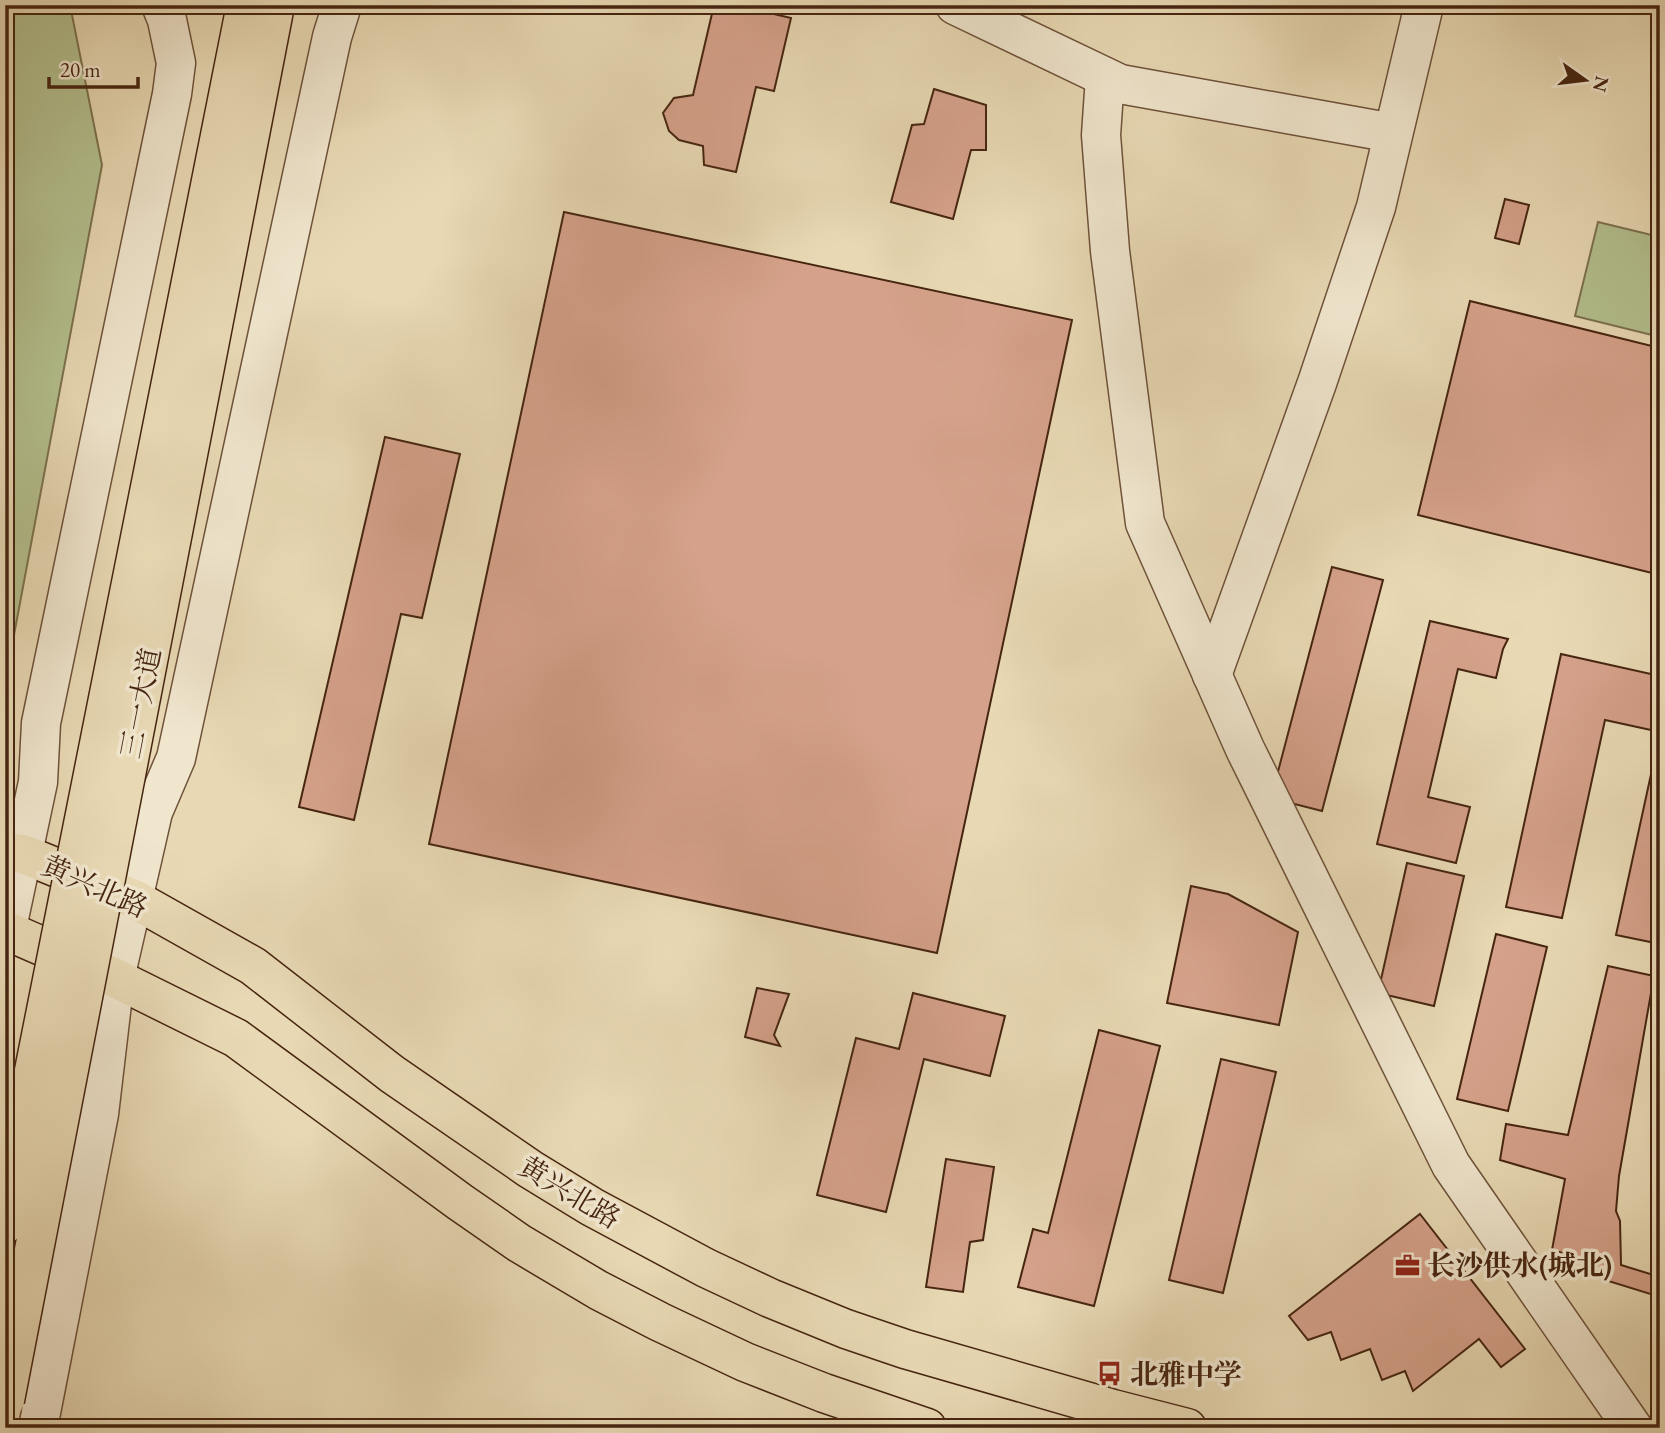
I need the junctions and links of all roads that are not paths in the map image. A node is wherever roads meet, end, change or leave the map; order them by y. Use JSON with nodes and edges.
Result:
{"nodes":[{"id":1,"x":161,"y":5,"type":"edge"},
{"id":2,"x":246,"y":5,"type":"edge"},
{"id":3,"x":275,"y":5,"type":"edge"},
{"id":4,"x":342,"y":5,"type":"edge"},
{"id":5,"x":955,"y":5,"type":"edge"},
{"id":6,"x":1424,"y":5,"type":"edge"},
{"id":7,"x":1105,"y":77,"type":"junction"},
{"id":8,"x":1393,"y":133,"type":"junction"},
{"id":9,"x":1212,"y":675,"type":"junction"},
{"id":10,"x":14,"y":853,"type":"edge"},
{"id":11,"x":134,"y":899,"type":"junction"},
{"id":12,"x":6,"y":933,"type":"edge"},
{"id":13,"x":115,"y":978,"type":"junction"},
{"id":14,"x":5,"y":1224,"type":"edge"},
{"id":15,"x":5,"y":1400,"type":"edge"},
{"id":16,"x":38,"y":1428,"type":"edge"},
{"id":17,"x":928,"y":1428,"type":"edge"},
{"id":18,"x":1187,"y":1428,"type":"edge"},
{"id":19,"x":1633,"y":1428,"type":"edge"}],
"edges":[{"from":1,"to":10,"type":"street"},
{"from":2,"to":14,"type":"main road","name":"三一大道","bridge":true},
{"from":3,"to":15,"type":"main road","name":"三一大道","bridge":true},
{"from":4,"to":11,"type":"street"},
{"from":5,"to":7,"type":"street"},
{"from":6,"to":8,"type":"street"},
{"from":7,"to":8,"type":"street"},
{"from":7,"to":9,"type":"street"},
{"from":8,"to":9,"type":"street"},
{"from":9,"to":19,"type":"street"},
{"from":10,"to":11,"type":"main road","name":"黄兴北路"},
{"from":10,"to":12,"type":"street"},
{"from":11,"to":13,"type":"street"},
{"from":11,"to":18,"type":"main road","name":"黄兴北路"},
{"from":12,"to":13,"type":"main road"},
{"from":13,"to":16,"type":"street"},
{"from":13,"to":17,"type":"main road"}]}
